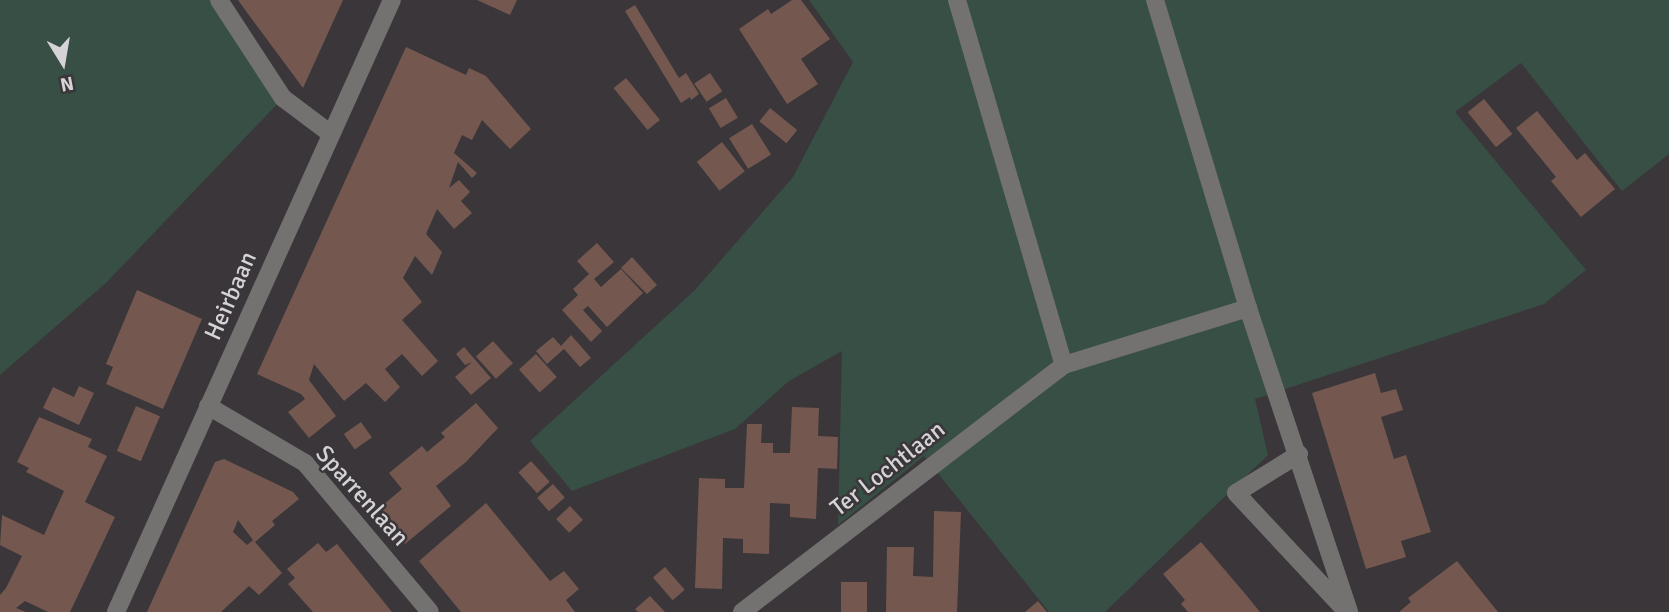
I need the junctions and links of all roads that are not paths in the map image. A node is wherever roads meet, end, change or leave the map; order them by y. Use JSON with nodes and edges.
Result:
{"nodes":[{"id":1,"x":219,"y":0,"type":"edge"},
{"id":2,"x":392,"y":0,"type":"edge"},
{"id":3,"x":957,"y":0,"type":"edge"},
{"id":4,"x":1155,"y":0,"type":"edge"},
{"id":5,"x":331,"y":134,"type":"junction"},
{"id":6,"x":1248,"y":308,"type":"junction"},
{"id":7,"x":1064,"y":365,"type":"junction"},
{"id":8,"x":208,"y":406,"type":"junction"},
{"id":9,"x":1299,"y":454,"type":"junction"},
{"id":10,"x":116,"y":612,"type":"edge"},
{"id":11,"x":430,"y":612,"type":"edge"},
{"id":12,"x":742,"y":612,"type":"edge"},
{"id":13,"x":1348,"y":612,"type":"edge"}],
"edges":[{"from":1,"to":5,"type":"street"},
{"from":2,"to":5,"type":"street","name":"Heirbaan"},
{"from":3,"to":7,"type":"street"},
{"from":4,"to":6,"type":"street"},
{"from":5,"to":8,"type":"street","name":"Heirbaan"},
{"from":6,"to":7,"type":"street","name":"Ter Lochtlaan"},
{"from":6,"to":9,"type":"street"},
{"from":7,"to":12,"type":"street","name":"Ter Lochtlaan"},
{"from":8,"to":10,"type":"street","name":"Heirbaan"},
{"from":8,"to":11,"type":"street","name":"Sparrenlaan"},
{"from":9,"to":13,"type":"street"},
{"from":9,"to":13,"type":"street"}]}
